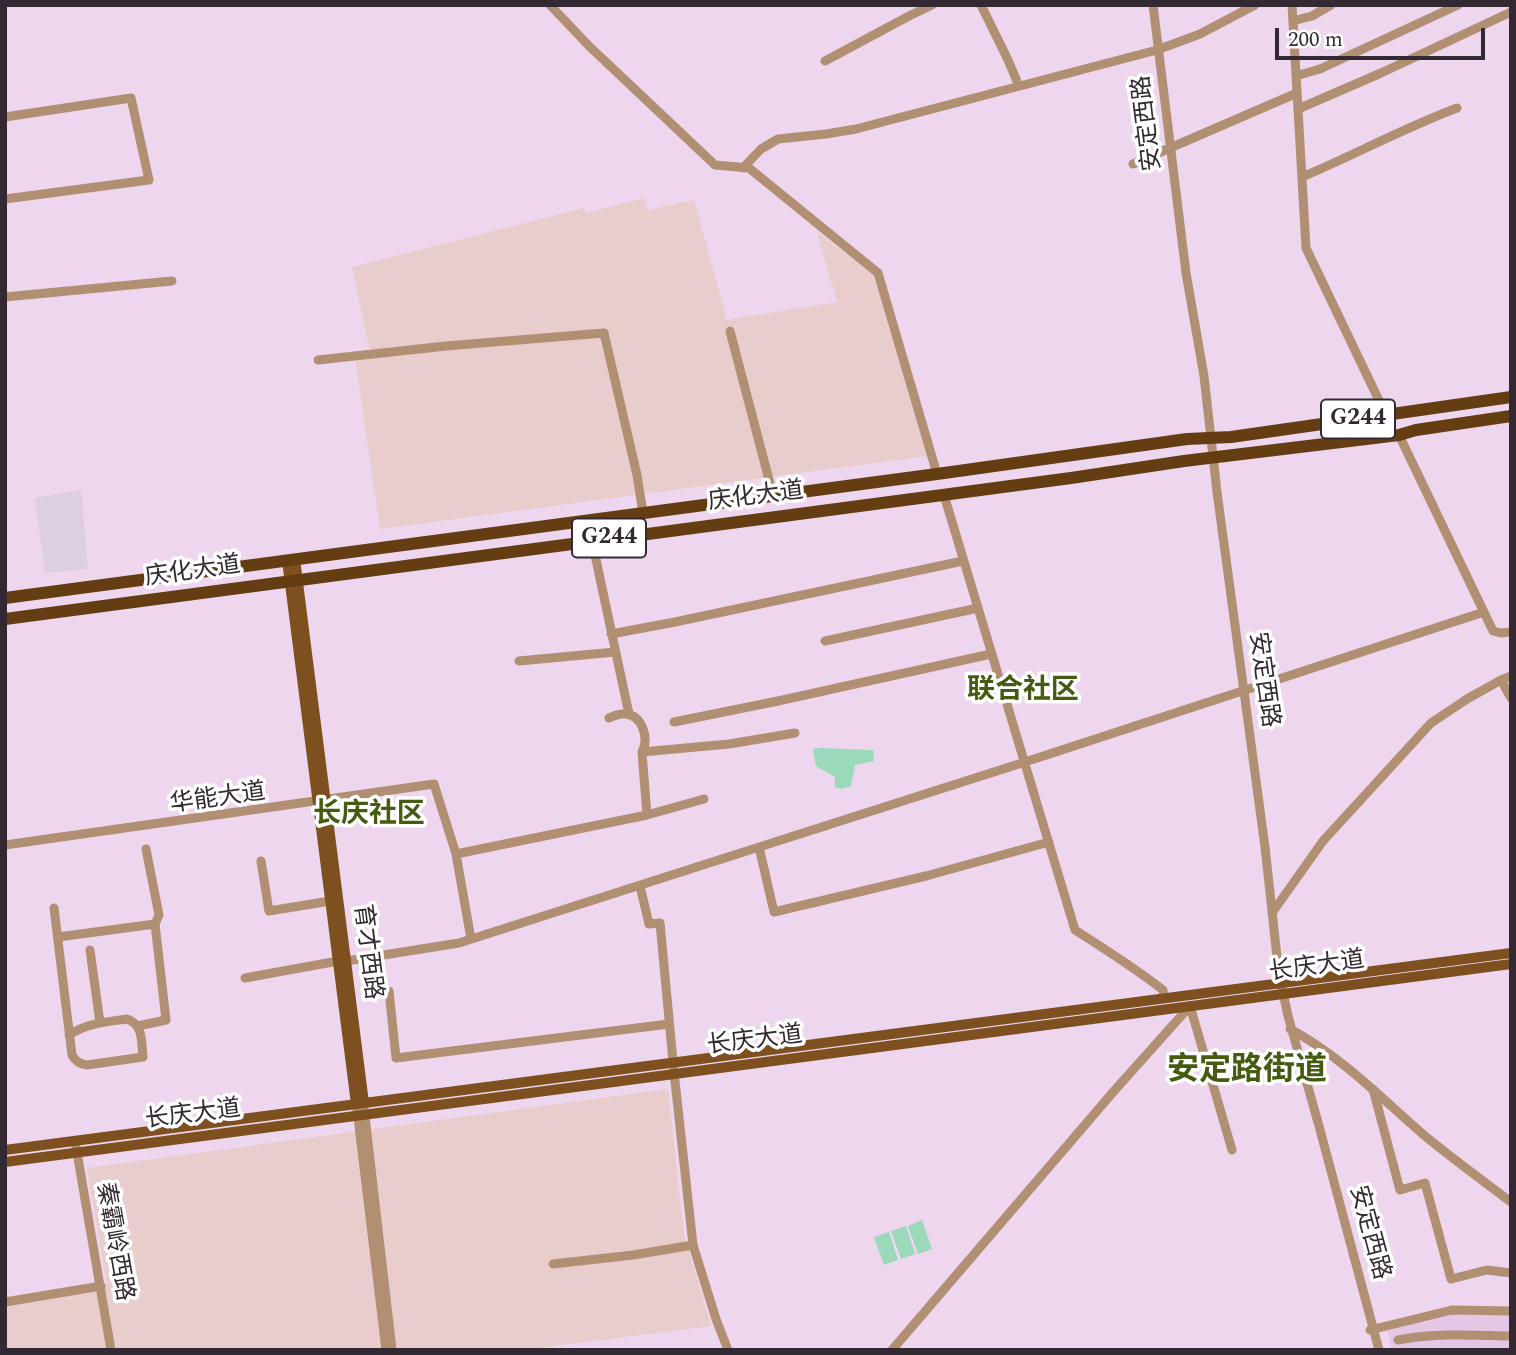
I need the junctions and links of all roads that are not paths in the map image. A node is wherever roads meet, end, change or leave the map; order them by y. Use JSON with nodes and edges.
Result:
{"nodes":[{"id":1,"x":550,"y":5,"type":"edge"},
{"id":2,"x":932,"y":5,"type":"edge"},
{"id":3,"x":981,"y":5,"type":"edge"},
{"id":4,"x":1151,"y":5,"type":"edge"},
{"id":5,"x":1255,"y":5,"type":"edge"},
{"id":6,"x":1292,"y":5,"type":"edge"},
{"id":7,"x":1331,"y":5,"type":"edge"},
{"id":8,"x":1458,"y":5,"type":"edge"},
{"id":9,"x":1511,"y":12,"type":"edge"},
{"id":10,"x":1293,"y":21,"type":"junction"},
{"id":11,"x":1157,"y":50,"type":"junction"},
{"id":12,"x":825,"y":61,"type":"dead end"},
{"id":13,"x":1296,"y":76,"type":"junction"},
{"id":14,"x":1019,"y":86,"type":"junction"},
{"id":15,"x":1297,"y":93,"type":"junction"},
{"id":16,"x":1457,"y":108,"type":"dead end"},
{"id":17,"x":1298,"y":109,"type":"junction"},
{"id":18,"x":5,"y":117,"type":"edge"},
{"id":19,"x":1169,"y":149,"type":"junction"},
{"id":20,"x":1133,"y":164,"type":"dead end"},
{"id":21,"x":743,"y":168,"type":"junction"},
{"id":22,"x":1302,"y":177,"type":"junction"},
{"id":23,"x":5,"y":199,"type":"edge"},
{"id":24,"x":172,"y":281,"type":"dead end"},
{"id":25,"x":5,"y":297,"type":"edge"},
{"id":26,"x":730,"y":331,"type":"dead end"},
{"id":27,"x":318,"y":360,"type":"dead end"},
{"id":28,"x":1511,"y":397,"type":"edge"},
{"id":29,"x":1386,"y":415,"type":"junction"},
{"id":30,"x":1511,"y":416,"type":"edge"},
{"id":31,"x":1399,"y":435,"type":"junction"},
{"id":32,"x":1208,"y":438,"type":"junction"},
{"id":33,"x":1210,"y":458,"type":"junction"},
{"id":34,"x":937,"y":474,"type":"junction"},
{"id":35,"x":773,"y":495,"type":"junction"},
{"id":36,"x":944,"y":495,"type":"junction"},
{"id":37,"x":643,"y":513,"type":"junction"},
{"id":38,"x":599,"y":519,"type":"junction"},
{"id":39,"x":592,"y":541,"type":"junction"},
{"id":40,"x":291,"y":560,"type":"junction"},
{"id":41,"x":963,"y":561,"type":"junction"},
{"id":42,"x":294,"y":581,"type":"junction"},
{"id":43,"x":5,"y":598,"type":"edge"},
{"id":44,"x":978,"y":608,"type":"junction"},
{"id":45,"x":1484,"y":612,"type":"junction"},
{"id":46,"x":5,"y":619,"type":"edge"},
{"id":47,"x":1511,"y":632,"type":"edge"},
{"id":48,"x":611,"y":634,"type":"junction"},
{"id":49,"x":825,"y":641,"type":"dead end"},
{"id":50,"x":615,"y":652,"type":"junction"},
{"id":51,"x":992,"y":654,"type":"junction"},
{"id":52,"x":519,"y":661,"type":"dead end"},
{"id":53,"x":1511,"y":676,"type":"edge"},
{"id":54,"x":1501,"y":680,"type":"junction"},
{"id":55,"x":1241,"y":692,"type":"junction"},
{"id":56,"x":1511,"y":698,"type":"edge"},
{"id":57,"x":629,"y":714,"type":"junction"},
{"id":58,"x":609,"y":718,"type":"dead end"},
{"id":59,"x":674,"y":722,"type":"dead end"},
{"id":60,"x":795,"y":733,"type":"dead end"},
{"id":61,"x":642,"y":752,"type":"junction"},
{"id":62,"x":1026,"y":762,"type":"junction"},
{"id":63,"x":704,"y":799,"type":"dead end"},
{"id":64,"x":322,"y":802,"type":"junction"},
{"id":65,"x":647,"y":815,"type":"junction"},
{"id":66,"x":1049,"y":842,"type":"junction"},
{"id":67,"x":5,"y":848,"type":"edge"},
{"id":68,"x":759,"y":848,"type":"junction"},
{"id":69,"x":146,"y":849,"type":"dead end"},
{"id":70,"x":456,"y":854,"type":"junction"},
{"id":71,"x":261,"y":861,"type":"dead end"},
{"id":72,"x":640,"y":886,"type":"junction"},
{"id":73,"x":330,"y":901,"type":"junction"},
{"id":74,"x":54,"y":908,"type":"dead end"},
{"id":75,"x":1270,"y":915,"type":"junction"},
{"id":76,"x":155,"y":924,"type":"junction"},
{"id":77,"x":58,"y":937,"type":"junction"},
{"id":78,"x":471,"y":939,"type":"junction"},
{"id":79,"x":90,"y":950,"type":"dead end"},
{"id":80,"x":1511,"y":953,"type":"edge"},
{"id":81,"x":342,"y":961,"type":"junction"},
{"id":82,"x":1511,"y":964,"type":"edge"},
{"id":83,"x":245,"y":978,"type":"dead end"},
{"id":84,"x":1280,"y":989,"type":"junction"},
{"id":85,"x":389,"y":991,"type":"dead end"},
{"id":86,"x":1164,"y":999,"type":"junction"},
{"id":87,"x":1190,"y":1006,"type":"junction"},
{"id":88,"x":100,"y":1023,"type":"junction"},
{"id":89,"x":669,"y":1024,"type":"junction"},
{"id":90,"x":138,"y":1026,"type":"junction"},
{"id":91,"x":1289,"y":1028,"type":"junction"},
{"id":92,"x":69,"y":1035,"type":"junction"},
{"id":93,"x":674,"y":1069,"type":"junction"},
{"id":94,"x":1373,"y":1089,"type":"junction"},
{"id":95,"x":361,"y":1110,"type":"junction"},
{"id":96,"x":74,"y":1147,"type":"junction"},
{"id":97,"x":5,"y":1150,"type":"edge"},
{"id":98,"x":1232,"y":1150,"type":"dead end"},
{"id":99,"x":5,"y":1161,"type":"edge"},
{"id":100,"x":1511,"y":1202,"type":"edge"},
{"id":101,"x":693,"y":1245,"type":"junction"},
{"id":102,"x":553,"y":1264,"type":"dead end"},
{"id":103,"x":1511,"y":1273,"type":"edge"},
{"id":104,"x":99,"y":1287,"type":"junction"},
{"id":105,"x":5,"y":1302,"type":"edge"},
{"id":106,"x":1511,"y":1311,"type":"edge"},
{"id":107,"x":1371,"y":1330,"type":"junction"},
{"id":108,"x":1511,"y":1336,"type":"edge"},
{"id":109,"x":1398,"y":1340,"type":"dead end"},
{"id":110,"x":109,"y":1350,"type":"edge"},
{"id":111,"x":386,"y":1350,"type":"edge"},
{"id":112,"x":392,"y":1350,"type":"edge"},
{"id":113,"x":728,"y":1350,"type":"edge"},
{"id":114,"x":892,"y":1350,"type":"edge"},
{"id":115,"x":1374,"y":1350,"type":"edge"},
{"id":116,"x":1379,"y":1350,"type":"edge"}],
"edges":[{"from":1,"to":21,"type":"street"},
{"from":2,"to":12,"type":"street"},
{"from":3,"to":14,"type":"street"},
{"from":4,"to":11,"type":"street","name":"安定西路"},
{"from":5,"to":11,"type":"street"},
{"from":6,"to":10,"type":"street"},
{"from":7,"to":10,"type":"street"},
{"from":8,"to":13,"type":"street"},
{"from":9,"to":17,"type":"street"},
{"from":10,"to":13,"type":"street"},
{"from":11,"to":14,"type":"street"},
{"from":11,"to":19,"type":"street","name":"安定西路"},
{"from":13,"to":15,"type":"street"},
{"from":14,"to":21,"type":"street"},
{"from":15,"to":17,"type":"street"},
{"from":15,"to":19,"type":"street"},
{"from":16,"to":22,"type":"street"},
{"from":17,"to":22,"type":"street"},
{"from":18,"to":23,"type":"street"},
{"from":19,"to":20,"type":"street"},
{"from":19,"to":32,"type":"street","name":"安定西路"},
{"from":21,"to":34,"type":"street"},
{"from":22,"to":29,"type":"street"},
{"from":24,"to":25,"type":"street"},
{"from":26,"to":35,"type":"street"},
{"from":27,"to":37,"type":"street"},
{"from":28,"to":29,"type":"highway","name":"庆化大道","number":"G244"},
{"from":29,"to":32,"type":"highway","name":"庆化大道","number":"G244"},
{"from":30,"to":31,"type":"highway","name":"庆化大道","number":"G244"},
{"from":31,"to":33,"type":"highway","name":"庆化大道","number":"G244"},
{"from":31,"to":45,"type":"street"},
{"from":32,"to":33,"type":"street","name":"安定西路"},
{"from":32,"to":34,"type":"highway","name":"庆化大道","number":"G244"},
{"from":33,"to":36,"type":"highway","name":"庆化大道","number":"G244"},
{"from":33,"to":55,"type":"street","name":"安定西路"},
{"from":34,"to":35,"type":"highway","name":"庆化大道","number":"G244"},
{"from":35,"to":37,"type":"highway","name":"庆化大道","number":"G244"},
{"from":36,"to":39,"type":"highway","name":"庆化大道","number":"G244"},
{"from":36,"to":41,"type":"street"},
{"from":37,"to":38,"type":"highway","name":"庆化大道","number":"G244"},
{"from":38,"to":39,"type":"street"},
{"from":38,"to":40,"type":"highway","name":"庆化大道","number":"G244"},
{"from":39,"to":42,"type":"highway","name":"庆化大道","number":"G244"},
{"from":39,"to":48,"type":"street"},
{"from":40,"to":42,"type":"main road","name":"育才西路"},
{"from":40,"to":43,"type":"highway","name":"庆化大道","number":"G244"},
{"from":41,"to":44,"type":"street"},
{"from":41,"to":48,"type":"street"},
{"from":42,"to":46,"type":"highway","name":"庆化大道","number":"G244"},
{"from":42,"to":64,"type":"main road","name":"育才西路"},
{"from":44,"to":49,"type":"street"},
{"from":44,"to":51,"type":"street"},
{"from":45,"to":47,"type":"street"},
{"from":45,"to":55,"type":"street"},
{"from":48,"to":50,"type":"street"},
{"from":50,"to":52,"type":"street"},
{"from":50,"to":57,"type":"street"},
{"from":51,"to":59,"type":"street"},
{"from":51,"to":62,"type":"street"},
{"from":53,"to":54,"type":"street"},
{"from":54,"to":56,"type":"street"},
{"from":54,"to":75,"type":"street"},
{"from":55,"to":62,"type":"street"},
{"from":55,"to":75,"type":"street","name":"安定西路"},
{"from":57,"to":58,"type":"street"},
{"from":57,"to":61,"type":"street"},
{"from":60,"to":61,"type":"street"},
{"from":61,"to":65,"type":"street"},
{"from":62,"to":66,"type":"street"},
{"from":62,"to":68,"type":"street"},
{"from":63,"to":65,"type":"street"},
{"from":64,"to":67,"type":"street","name":"华能大道"},
{"from":64,"to":70,"type":"street","name":"华能大道"},
{"from":64,"to":73,"type":"main road","name":"育才西路"},
{"from":64,"to":81,"type":"main road","name":"育才西路"},
{"from":65,"to":70,"type":"street"},
{"from":66,"to":68,"type":"street"},
{"from":66,"to":86,"type":"street"},
{"from":68,"to":72,"type":"street"},
{"from":69,"to":76,"type":"street"},
{"from":70,"to":78,"type":"street"},
{"from":71,"to":73,"type":"street"},
{"from":72,"to":78,"type":"street"},
{"from":72,"to":89,"type":"street"},
{"from":73,"to":81,"type":"main road","name":"育才西路"},
{"from":74,"to":77,"type":"street"},
{"from":75,"to":84,"type":"street","name":"安定西路"},
{"from":76,"to":77,"type":"street"},
{"from":76,"to":90,"type":"street"},
{"from":77,"to":92,"type":"street"},
{"from":78,"to":81,"type":"street"},
{"from":79,"to":88,"type":"street"},
{"from":80,"to":84,"type":"main road","name":"长庆大道"},
{"from":81,"to":83,"type":"street"},
{"from":81,"to":95,"type":"main road","name":"育才西路"},
{"from":82,"to":84,"type":"main road","name":"长庆大道"},
{"from":84,"to":86,"type":"main road","name":"长庆大道"},
{"from":84,"to":87,"type":"main road","name":"长庆大道"},
{"from":84,"to":91,"type":"street","name":"安定西路"},
{"from":85,"to":89,"type":"street"},
{"from":86,"to":93,"type":"main road","name":"长庆大道"},
{"from":87,"to":93,"type":"main road","name":"长庆大道"},
{"from":87,"to":98,"type":"street"},
{"from":87,"to":114,"type":"street"},
{"from":88,"to":90,"type":"street"},
{"from":88,"to":92,"type":"street"},
{"from":89,"to":93,"type":"street"},
{"from":90,"to":92,"type":"street"},
{"from":91,"to":94,"type":"street"},
{"from":91,"to":107,"type":"street","name":"安定西路"},
{"from":93,"to":95,"type":"main road","name":"长庆大道"},
{"from":93,"to":101,"type":"street"},
{"from":94,"to":100,"type":"street"},
{"from":94,"to":103,"type":"street"},
{"from":95,"to":96,"type":"main road","name":"长庆大道"},
{"from":95,"to":111,"type":"street","name":"育才西路"},
{"from":95,"to":112,"type":"street","name":"育才西路"},
{"from":96,"to":97,"type":"main road","name":"长庆大道"},
{"from":96,"to":99,"type":"main road","name":"长庆大道"},
{"from":96,"to":104,"type":"street","name":"秦霸岭西路"},
{"from":101,"to":102,"type":"street"},
{"from":101,"to":113,"type":"street"},
{"from":104,"to":105,"type":"street"},
{"from":104,"to":110,"type":"street","name":"秦霸岭西路"},
{"from":106,"to":107,"type":"street"},
{"from":107,"to":115,"type":"street","name":"安定西路"},
{"from":107,"to":116,"type":"street","name":"安定西路"},
{"from":108,"to":109,"type":"street"}]}
